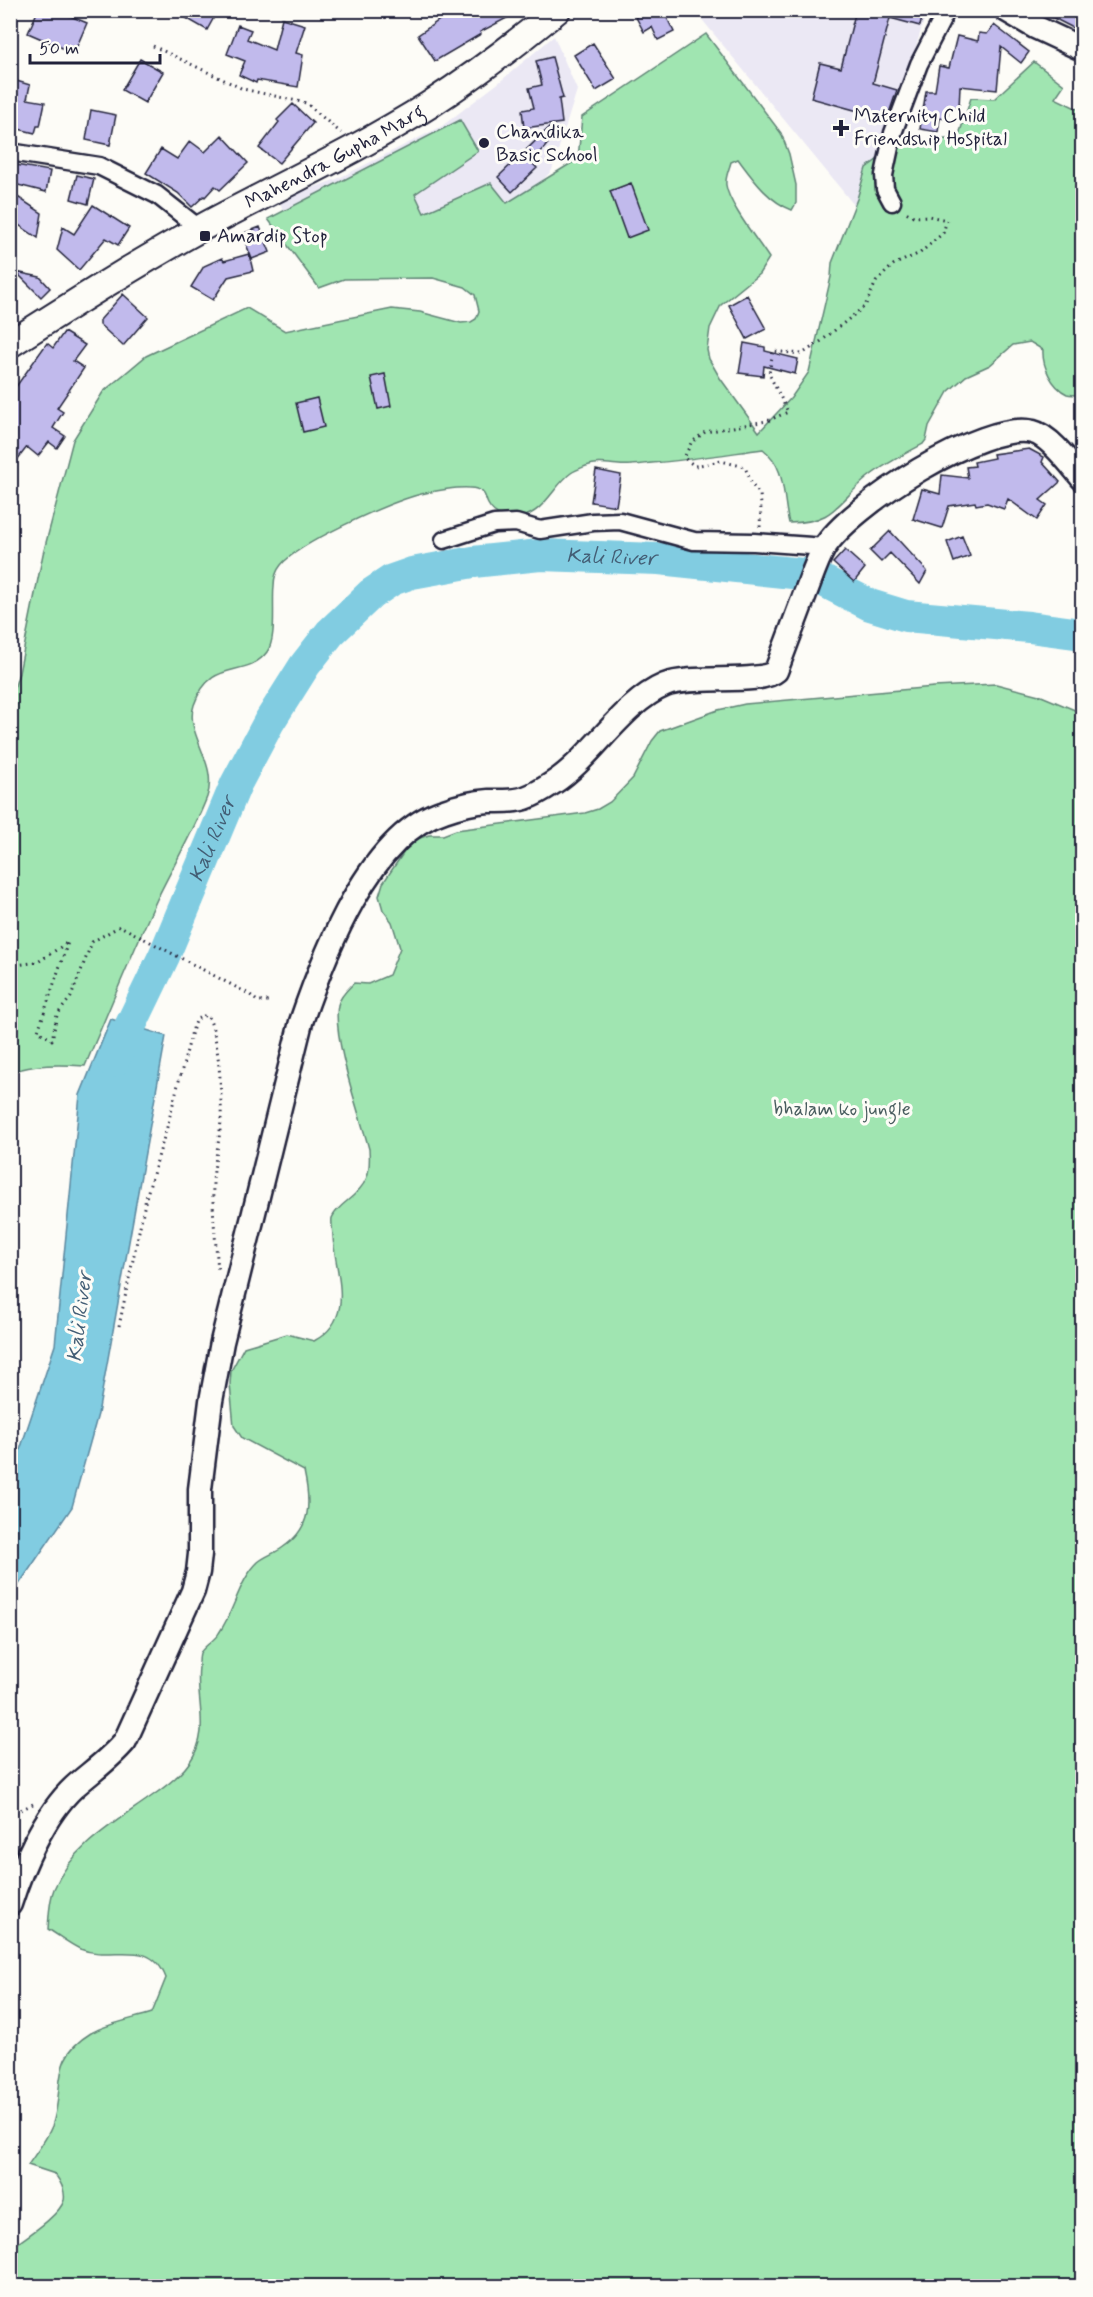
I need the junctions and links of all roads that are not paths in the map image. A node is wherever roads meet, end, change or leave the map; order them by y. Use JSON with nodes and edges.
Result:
{"nodes":[{"id":1,"x":557,"y":10,"type":"edge"},
{"id":2,"x":947,"y":10,"type":"edge"},
{"id":3,"x":1006,"y":10,"type":"edge"},
{"id":4,"x":1083,"y":49,"type":"edge"},
{"id":5,"x":10,"y":152,"type":"edge"},
{"id":6,"x":892,"y":202,"type":"road end"},
{"id":7,"x":200,"y":229,"type":"junction"},
{"id":8,"x":10,"y":344,"type":"edge"},
{"id":9,"x":1083,"y":478,"type":"edge"},
{"id":10,"x":444,"y":540,"type":"dead end"},
{"id":11,"x":820,"y":557,"type":"junction"},
{"id":12,"x":10,"y":1904,"type":"edge"}],
"edges":[{"from":1,"to":7,"type":"main road","name":"Mahendra Gupha Marg"},
{"from":2,"to":6,"type":"street"},
{"from":3,"to":4,"type":"main road"},
{"from":5,"to":7,"type":"street"},
{"from":7,"to":8,"type":"main road","name":"Mahendra Gupha Marg"},
{"from":9,"to":11,"type":"main road"},
{"from":10,"to":11,"type":"street"},
{"from":11,"to":12,"type":"main road"}]}
